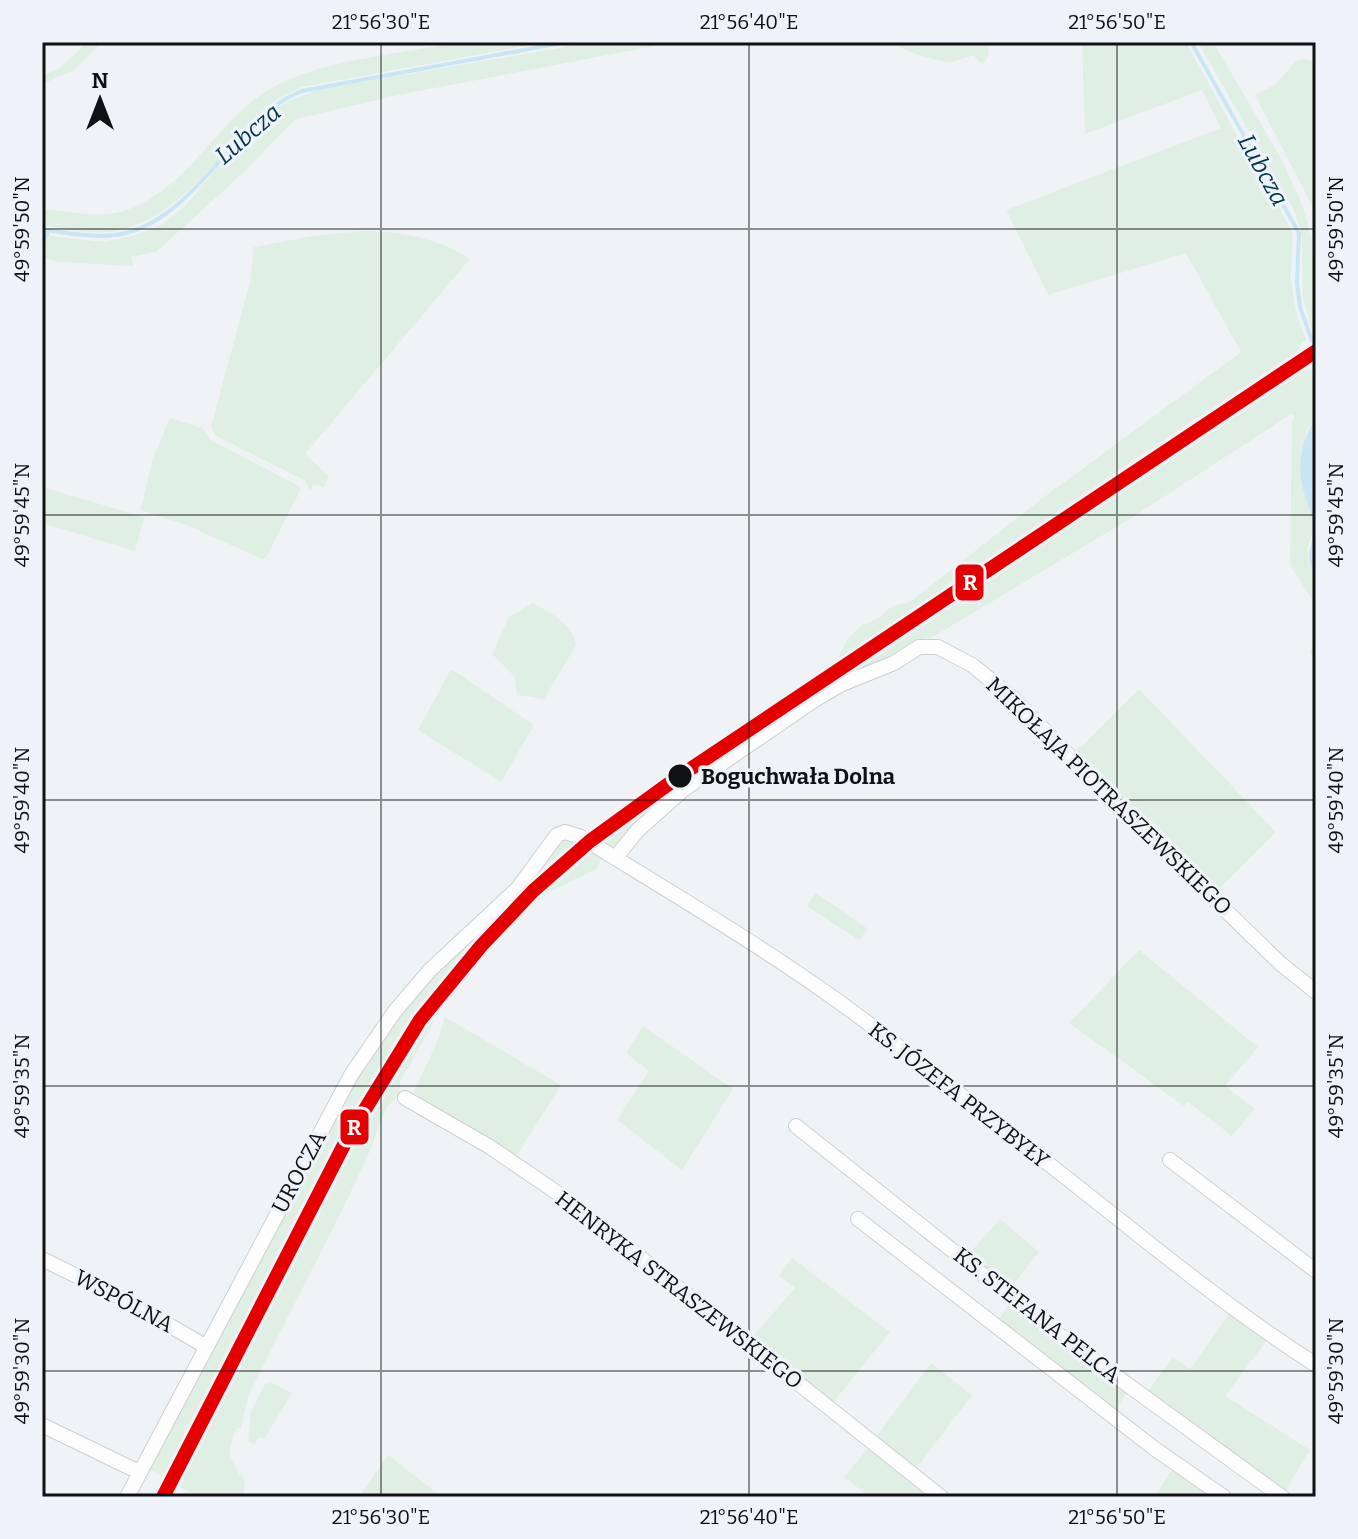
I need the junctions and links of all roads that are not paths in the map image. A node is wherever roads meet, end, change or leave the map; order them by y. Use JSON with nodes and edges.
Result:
{"nodes":[{"id":1,"x":590,"y":842,"type":"joint"},
{"id":2,"x":615,"y":858,"type":"junction"},
{"id":3,"x":1316,"y":992,"type":"edge"},
{"id":4,"x":405,"y":1098,"type":"dead end"},
{"id":5,"x":796,"y":1126,"type":"dead end"},
{"id":6,"x":1170,"y":1160,"type":"dead end"},
{"id":7,"x":858,"y":1219,"type":"dead end"},
{"id":8,"x":42,"y":1259,"type":"edge"},
{"id":9,"x":1316,"y":1271,"type":"edge"},
{"id":10,"x":205,"y":1346,"type":"junction"},
{"id":11,"x":1316,"y":1365,"type":"edge"},
{"id":12,"x":42,"y":1425,"type":"edge"},
{"id":13,"x":139,"y":1472,"type":"junction"},
{"id":14,"x":127,"y":1497,"type":"edge"},
{"id":15,"x":941,"y":1497,"type":"edge"},
{"id":16,"x":1224,"y":1497,"type":"edge"},
{"id":17,"x":1282,"y":1497,"type":"edge"}],
"edges":[{"from":1,"to":2,"type":"street","name":"KS. JÓZEFA PRZYBYŁY"},
{"from":1,"to":10,"type":"street","name":"UROCZA"},
{"from":2,"to":3,"type":"street","name":"MIKOŁAJA PIOTRASZEWSKIEGO"},
{"from":2,"to":11,"type":"street","name":"KS. JÓZEFA PRZYBYŁY"},
{"from":4,"to":15,"type":"street","name":"HENRYKA STRASZEWSKIEGO"},
{"from":5,"to":17,"type":"street","name":"KS. STEFANA PELCA"},
{"from":6,"to":9,"type":"street"},
{"from":7,"to":16,"type":"street","name":"KS. STEFANA PELCA"},
{"from":8,"to":10,"type":"street","name":"WSPÓLNA"},
{"from":10,"to":13,"type":"street","name":"UROCZA"},
{"from":12,"to":13,"type":"street"},
{"from":13,"to":14,"type":"street","name":"UROCZA"}]}
